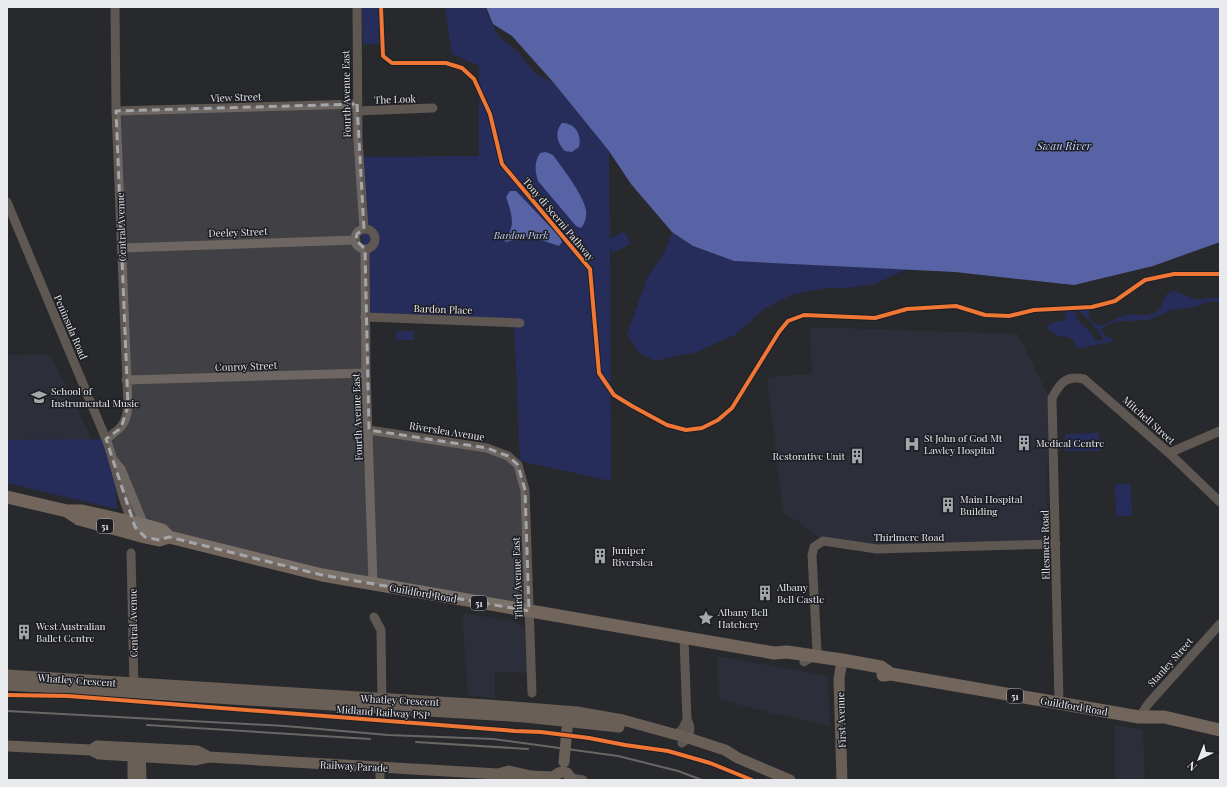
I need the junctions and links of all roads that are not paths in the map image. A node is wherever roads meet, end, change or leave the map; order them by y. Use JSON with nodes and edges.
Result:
{"nodes":[{"id":1,"x":115,"y":7,"type":"edge"},
{"id":2,"x":357,"y":7,"type":"edge"},
{"id":3,"x":357,"y":107,"type":"junction"},
{"id":4,"x":433,"y":108,"type":"dead end"},
{"id":5,"x":116,"y":112,"type":"junction"},
{"id":6,"x":7,"y":202,"type":"edge"},
{"id":7,"x":364,"y":229,"type":"junction"},
{"id":8,"x":356,"y":240,"type":"junction"},
{"id":9,"x":122,"y":248,"type":"junction"},
{"id":10,"x":365,"y":249,"type":"junction"},
{"id":11,"x":365,"y":317,"type":"junction"},
{"id":12,"x":520,"y":323,"type":"dead end"},
{"id":13,"x":366,"y":373,"type":"junction"},
{"id":14,"x":126,"y":380,"type":"junction"},
{"id":15,"x":1057,"y":388,"type":"joint"},
{"id":16,"x":369,"y":430,"type":"junction"},
{"id":17,"x":1220,"y":431,"type":"edge"},
{"id":18,"x":106,"y":439,"type":"junction"},
{"id":19,"x":1169,"y":453,"type":"junction"},
{"id":20,"x":518,"y":465,"type":"joint"},
{"id":21,"x":7,"y":497,"type":"edge"},
{"id":22,"x":1220,"y":502,"type":"edge"},
{"id":23,"x":67,"y":511,"type":"junction"},
{"id":24,"x":140,"y":528,"type":"junction"},
{"id":25,"x":1056,"y":544,"type":"junction"},
{"id":26,"x":131,"y":553,"type":"dead end"},
{"id":27,"x":373,"y":584,"type":"junction"},
{"id":28,"x":529,"y":611,"type":"junction"},
{"id":29,"x":374,"y":617,"type":"dead end"},
{"id":30,"x":1220,"y":624,"type":"edge"},
{"id":31,"x":684,"y":638,"type":"junction"},
{"id":32,"x":809,"y":659,"type":"junction"},
{"id":33,"x":841,"y":664,"type":"junction"},
{"id":34,"x":7,"y":675,"type":"edge"},
{"id":35,"x":7,"y":685,"type":"edge"},
{"id":36,"x":134,"y":689,"type":"junction"},
{"id":37,"x":532,"y":692,"type":"dead end"},
{"id":38,"x":1060,"y":703,"type":"junction"},
{"id":39,"x":382,"y":704,"type":"junction"},
{"id":40,"x":1139,"y":717,"type":"junction"},
{"id":41,"x":572,"y":721,"type":"junction"},
{"id":42,"x":1220,"y":730,"type":"edge"},
{"id":43,"x":682,"y":738,"type":"junction"},
{"id":44,"x":1220,"y":738,"type":"edge"},
{"id":45,"x":7,"y":746,"type":"edge"},
{"id":46,"x":136,"y":752,"type":"junction"},
{"id":47,"x":380,"y":768,"type":"junction"},
{"id":48,"x":498,"y":774,"type":"junction"},
{"id":49,"x":566,"y":774,"type":"edge"},
{"id":50,"x":133,"y":780,"type":"edge"},
{"id":51,"x":141,"y":780,"type":"edge"},
{"id":52,"x":380,"y":780,"type":"edge"},
{"id":53,"x":518,"y":780,"type":"edge"},
{"id":54,"x":790,"y":780,"type":"edge"},
{"id":55,"x":842,"y":780,"type":"edge"}],
"edges":[{"from":1,"to":5,"type":"street","name":"Central Avenue"},
{"from":2,"to":3,"type":"street","name":"Fourth Avenue East"},
{"from":3,"to":4,"type":"street","name":"The Look"},
{"from":3,"to":5,"type":"street","name":"View Street"},
{"from":3,"to":7,"type":"street","name":"Fourth Avenue East"},
{"from":5,"to":9,"type":"street","name":"Central Avenue"},
{"from":6,"to":18,"type":"street","name":"Peninsula Road"},
{"from":7,"to":8,"type":"street"},
{"from":7,"to":10,"type":"street"},
{"from":8,"to":9,"type":"street","name":"Deeley Street"},
{"from":8,"to":10,"type":"street"},
{"from":9,"to":14,"type":"street","name":"Central Avenue"},
{"from":10,"to":11,"type":"street","name":"Fourth Avenue East"},
{"from":11,"to":12,"type":"street","name":"Bardon Place"},
{"from":11,"to":13,"type":"street","name":"Fourth Avenue East"},
{"from":13,"to":14,"type":"street","name":"Conroy Street"},
{"from":13,"to":16,"type":"street","name":"Fourth Avenue East"},
{"from":14,"to":18,"type":"street","name":"Central Avenue"},
{"from":15,"to":19,"type":"street","name":"Mitchell Street"},
{"from":15,"to":25,"type":"street","name":"Ellesmere Road"},
{"from":16,"to":20,"type":"street","name":"Riverslea Avenue"},
{"from":16,"to":27,"type":"street","name":"Fourth Avenue East"},
{"from":17,"to":19,"type":"street"},
{"from":18,"to":24,"type":"street","name":"Peninsula Road"},
{"from":19,"to":22,"type":"street","name":"Mitchell Street"},
{"from":20,"to":28,"type":"street","name":"Third Avenue East"},
{"from":21,"to":23,"type":"highway","name":"Guildford Road","number":"51"},
{"from":23,"to":24,"type":"highway","name":"Guildford Road","number":"51"},
{"from":23,"to":24,"type":"highway","name":"Guildford Road","number":"51"},
{"from":24,"to":27,"type":"highway","name":"Guildford Road","number":"51"},
{"from":25,"to":32,"type":"street","name":"Thirlmere Road"},
{"from":25,"to":38,"type":"street","name":"Ellesmere Road"},
{"from":26,"to":36,"type":"street","name":"Central Avenue"},
{"from":27,"to":28,"type":"highway","name":"Guildford Road","number":"51"},
{"from":28,"to":31,"type":"highway","name":"Guildford Road","number":"51"},
{"from":28,"to":37,"type":"street","name":"Third Avenue East"},
{"from":29,"to":39,"type":"street"},
{"from":30,"to":40,"type":"street","name":"Stanley Street"},
{"from":31,"to":32,"type":"highway","name":"Guildford Road","number":"51"},
{"from":31,"to":43,"type":"street"},
{"from":32,"to":33,"type":"highway","name":"Guildford Road","number":"51"},
{"from":33,"to":38,"type":"highway","name":"Guildford Road","number":"51"},
{"from":33,"to":55,"type":"main road","name":"First Avenue"},
{"from":34,"to":36,"type":"main road","name":"Whatley Crescent"},
{"from":35,"to":36,"type":"main road","name":"Whatley Crescent"},
{"from":36,"to":39,"type":"main road","name":"Whatley Crescent"},
{"from":38,"to":40,"type":"highway","name":"Guildford Road","number":"51"},
{"from":39,"to":41,"type":"main road","name":"Whatley Crescent"},
{"from":40,"to":42,"type":"highway","name":"Guildford Road","number":"51"},
{"from":40,"to":44,"type":"highway","name":"Guildford Road","number":"51"},
{"from":41,"to":43,"type":"main road","name":"Whatley Crescent"},
{"from":41,"to":49,"type":"main road","bridge":true},
{"from":43,"to":54,"type":"main road","name":"Whatley Crescent"},
{"from":45,"to":46,"type":"main road","name":"Railway Parade"},
{"from":46,"to":47,"type":"main road","name":"Railway Parade"},
{"from":46,"to":50,"type":"main road"},
{"from":46,"to":51,"type":"main road"},
{"from":47,"to":48,"type":"main road","name":"Railway Parade"},
{"from":47,"to":52,"type":"street"},
{"from":48,"to":49,"type":"main road","name":"Railway Parade"},
{"from":48,"to":53,"type":"main road","name":"Railway Parade"}]}
